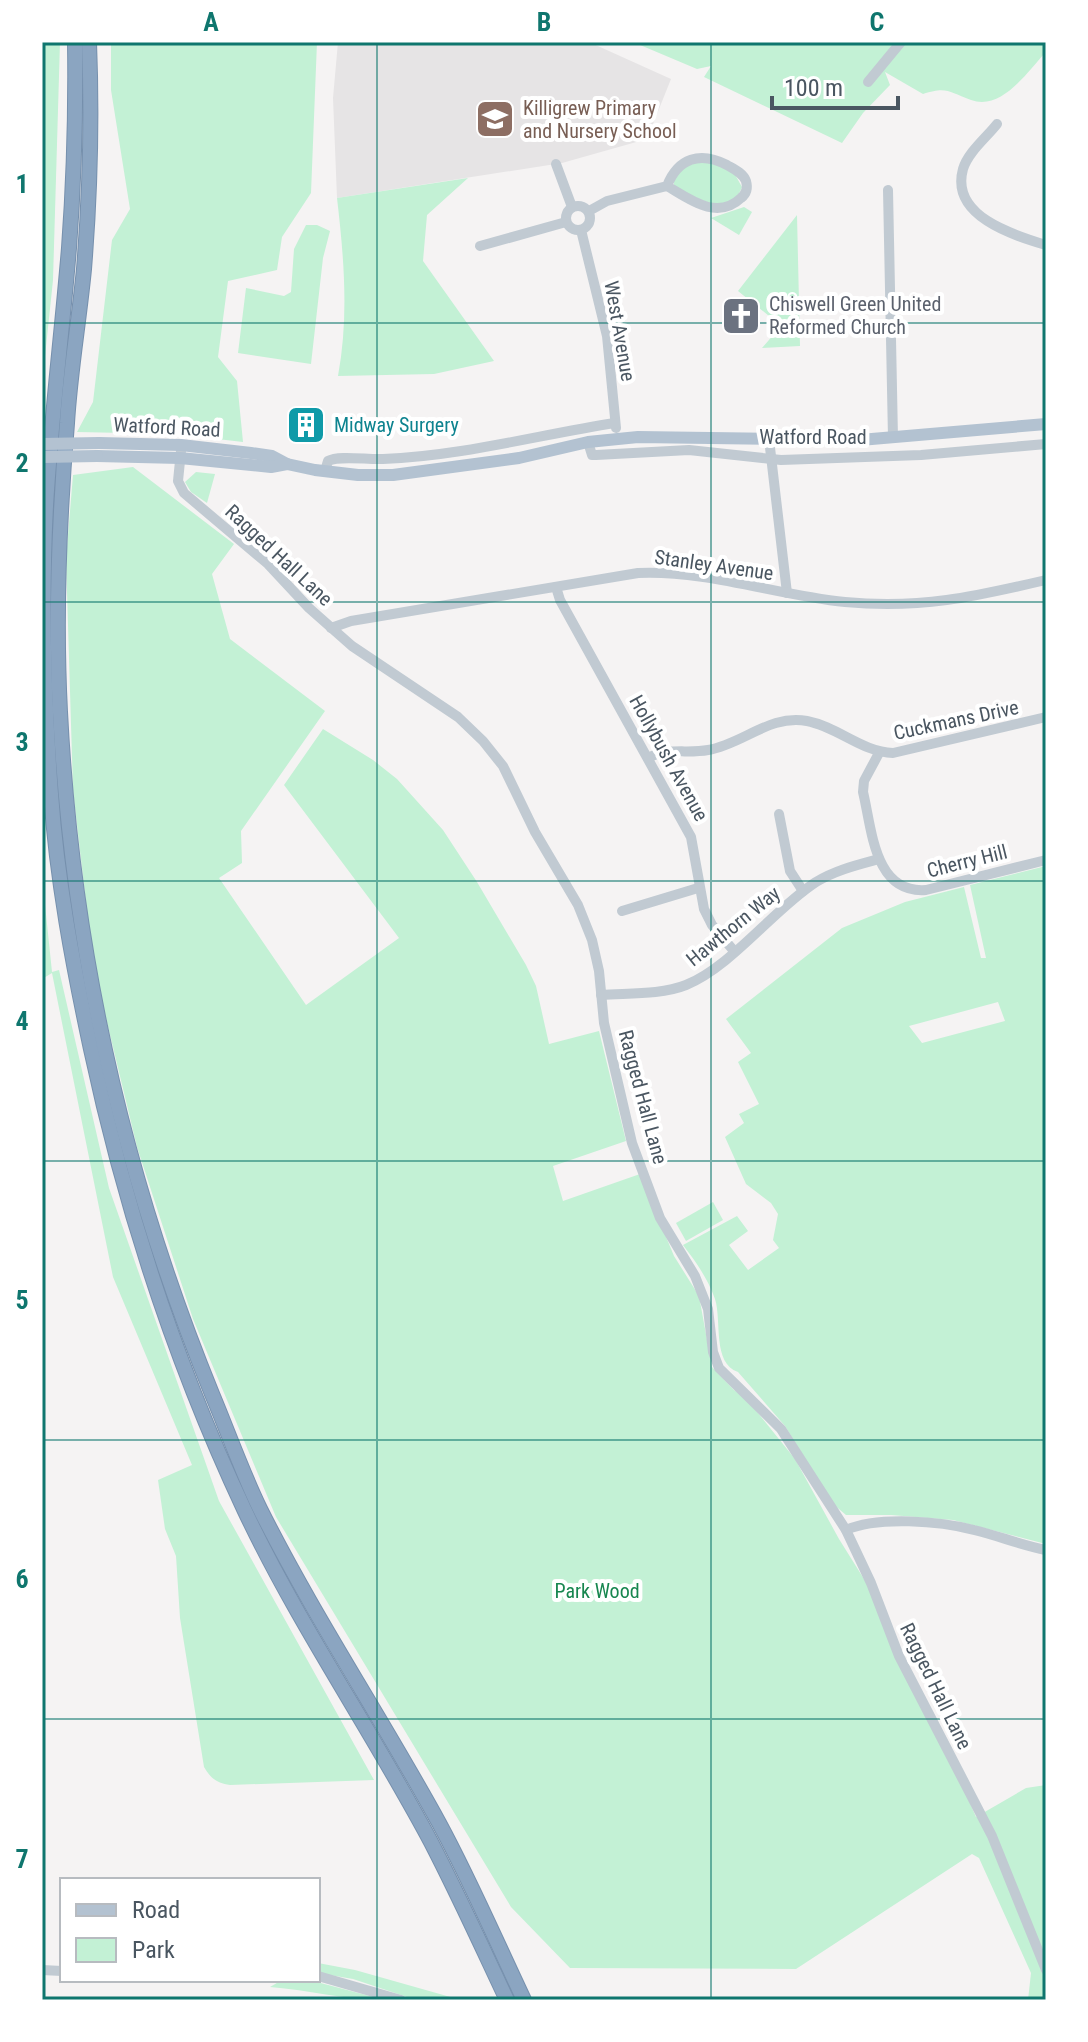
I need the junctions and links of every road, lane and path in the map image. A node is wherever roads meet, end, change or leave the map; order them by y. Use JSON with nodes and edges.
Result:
{"nodes":[{"id":1,"x":75,"y":42,"type":"edge"},
{"id":2,"x":89,"y":42,"type":"edge"},
{"id":3,"x":901,"y":42,"type":"edge"},
{"id":4,"x":868,"y":82,"type":"dead end"},
{"id":5,"x":997,"y":124,"type":"dead end"},
{"id":6,"x":556,"y":164,"type":"dead end"},
{"id":7,"x":667,"y":186,"type":"junction"},
{"id":8,"x":888,"y":190,"type":"dead end"},
{"id":9,"x":572,"y":207,"type":"junction"},
{"id":10,"x":589,"y":211,"type":"junction"},
{"id":11,"x":566,"y":222,"type":"junction"},
{"id":12,"x":581,"y":230,"type":"junction"},
{"id":13,"x":1046,"y":245,"type":"edge"},
{"id":14,"x":480,"y":246,"type":"dead end"},
{"id":15,"x":615,"y":423,"type":"junction"},
{"id":16,"x":1046,"y":424,"type":"edge"},
{"id":17,"x":893,"y":438,"type":"junction"},
{"id":18,"x":616,"y":439,"type":"junction"},
{"id":19,"x":769,"y":439,"type":"junction"},
{"id":20,"x":588,"y":442,"type":"junction"},
{"id":21,"x":42,"y":444,"type":"edge"},
{"id":22,"x":1046,"y":444,"type":"edge"},
{"id":23,"x":98,"y":450,"type":"junction"},
{"id":24,"x":181,"y":452,"type":"junction"},
{"id":25,"x":42,"y":457,"type":"edge"},
{"id":26,"x":770,"y":458,"type":"junction"},
{"id":27,"x":325,"y":471,"type":"junction"},
{"id":28,"x":1046,"y":580,"type":"edge"},
{"id":29,"x":556,"y":587,"type":"junction"},
{"id":30,"x":787,"y":593,"type":"junction"},
{"id":31,"x":331,"y":628,"type":"junction"},
{"id":32,"x":1046,"y":717,"type":"edge"},
{"id":33,"x":879,"y":753,"type":"junction"},
{"id":34,"x":648,"y":758,"type":"junction"},
{"id":35,"x":779,"y":814,"type":"dead end"},
{"id":36,"x":879,"y":859,"type":"junction"},
{"id":37,"x":1046,"y":860,"type":"edge"},
{"id":38,"x":698,"y":888,"type":"junction"},
{"id":39,"x":803,"y":891,"type":"junction"},
{"id":40,"x":622,"y":911,"type":"dead end"},
{"id":41,"x":734,"y":951,"type":"junction"},
{"id":42,"x":601,"y":995,"type":"junction"},
{"id":43,"x":846,"y":1530,"type":"junction"},
{"id":44,"x":1046,"y":1550,"type":"edge"},
{"id":45,"x":1046,"y":1970,"type":"edge"},
{"id":46,"x":320,"y":1977,"type":"edge"},
{"id":47,"x":401,"y":2000,"type":"edge"},
{"id":48,"x":507,"y":2000,"type":"edge"},
{"id":49,"x":524,"y":2000,"type":"edge"}],
"edges":[{"from":1,"to":48,"type":"highway"},
{"from":2,"to":49,"type":"highway"},
{"from":3,"to":4,"type":"street"},
{"from":5,"to":13,"type":"street"},
{"from":6,"to":9,"type":"street"},
{"from":7,"to":7,"type":"street"},
{"from":7,"to":10,"type":"street"},
{"from":8,"to":17,"type":"street"},
{"from":9,"to":10,"type":"street"},
{"from":9,"to":11,"type":"street"},
{"from":10,"to":12,"type":"street"},
{"from":11,"to":12,"type":"street"},
{"from":11,"to":14,"type":"street"},
{"from":12,"to":15,"type":"street","name":"West Avenue"},
{"from":15,"to":18,"type":"street","name":"West Avenue"},
{"from":15,"to":27,"type":"street"},
{"from":16,"to":17,"type":"main road","name":"Watford Road"},
{"from":17,"to":19,"type":"main road","name":"Watford Road"},
{"from":18,"to":19,"type":"main road","name":"Watford Road"},
{"from":18,"to":20,"type":"main road","name":"Watford Road"},
{"from":19,"to":26,"type":"street"},
{"from":20,"to":26,"type":"street","name":"Watford Road"},
{"from":20,"to":27,"type":"main road","name":"Watford Road"},
{"from":21,"to":23,"type":"main road","name":"Watford Road","bridge":true},
{"from":22,"to":26,"type":"street","name":"Watford Road"},
{"from":23,"to":24,"type":"main road","name":"Watford Road"},
{"from":23,"to":25,"type":"main road","name":"Watford Road","bridge":true},
{"from":24,"to":27,"type":"main road","name":"Watford Road"},
{"from":24,"to":31,"type":"street","name":"Ragged Hall Lane"},
{"from":26,"to":30,"type":"street"},
{"from":28,"to":30,"type":"street","name":"Stanley Avenue"},
{"from":29,"to":30,"type":"street","name":"Stanley Avenue"},
{"from":29,"to":31,"type":"street","name":"Stanley Avenue"},
{"from":29,"to":34,"type":"street","name":"Hollybush Avenue"},
{"from":31,"to":42,"type":"street","name":"Ragged Hall Lane"},
{"from":32,"to":33,"type":"street","name":"Cuckmans Drive"},
{"from":33,"to":34,"type":"street","name":"Cuckmans Drive"},
{"from":33,"to":36,"type":"street","name":"Cherry Hill"},
{"from":34,"to":38,"type":"street","name":"Hollybush Avenue"},
{"from":35,"to":39,"type":"street"},
{"from":36,"to":37,"type":"street","name":"Cherry Hill"},
{"from":36,"to":39,"type":"street","name":"Hawthorn Way"},
{"from":38,"to":40,"type":"street"},
{"from":38,"to":41,"type":"street","name":"Hollybush Avenue"},
{"from":39,"to":41,"type":"street","name":"Hawthorn Way"},
{"from":41,"to":42,"type":"street","name":"Hawthorn Way"},
{"from":42,"to":43,"type":"street","name":"Ragged Hall Lane"},
{"from":43,"to":44,"type":"street"},
{"from":43,"to":45,"type":"street","name":"Ragged Hall Lane"},
{"from":46,"to":47,"type":"street"}]}
